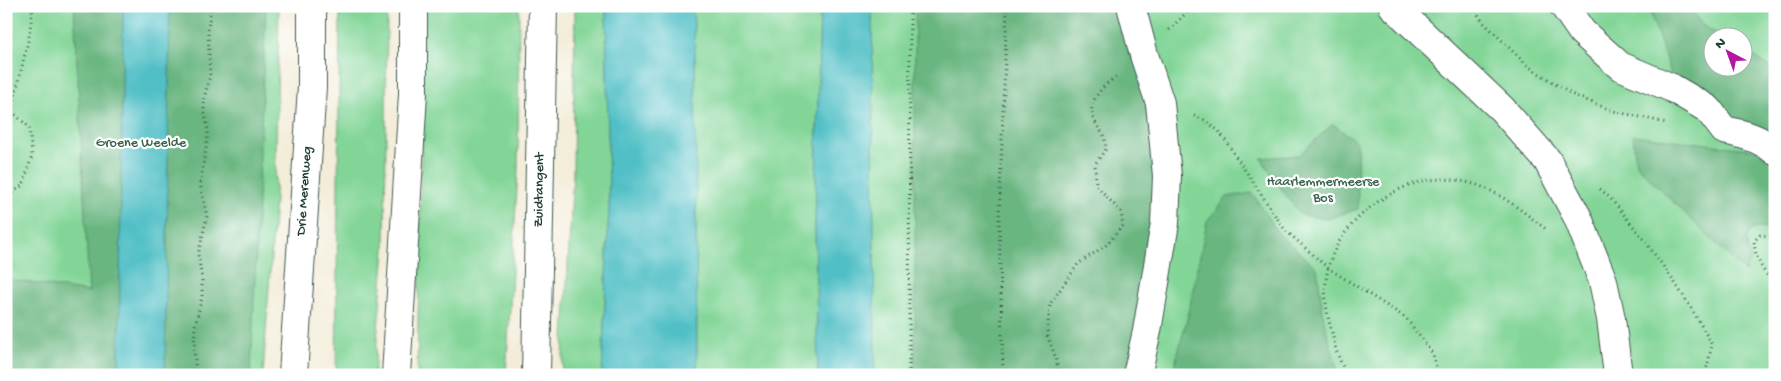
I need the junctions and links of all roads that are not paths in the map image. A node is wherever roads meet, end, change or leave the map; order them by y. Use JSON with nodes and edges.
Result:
{"nodes":[{"id":1,"x":312,"y":6,"type":"edge"},
{"id":2,"x":413,"y":6,"type":"edge"},
{"id":3,"x":543,"y":6,"type":"edge"},
{"id":4,"x":1131,"y":6,"type":"edge"},
{"id":5,"x":1393,"y":6,"type":"edge"},
{"id":6,"x":1564,"y":6,"type":"edge"},
{"id":7,"x":1775,"y":151,"type":"edge"},
{"id":8,"x":293,"y":375,"type":"edge"},
{"id":9,"x":396,"y":375,"type":"edge"},
{"id":10,"x":536,"y":375,"type":"edge"},
{"id":11,"x":1137,"y":375,"type":"edge"},
{"id":12,"x":1618,"y":375,"type":"edge"}],
"edges":[{"from":1,"to":8,"type":"main road","name":"Drie Merenweg"},
{"from":2,"to":9,"type":"main road"},
{"from":3,"to":10,"type":"main road","name":"Zuidtangent"},
{"from":4,"to":11,"type":"main road"},
{"from":5,"to":12,"type":"main road"},
{"from":6,"to":7,"type":"main road"}]}
